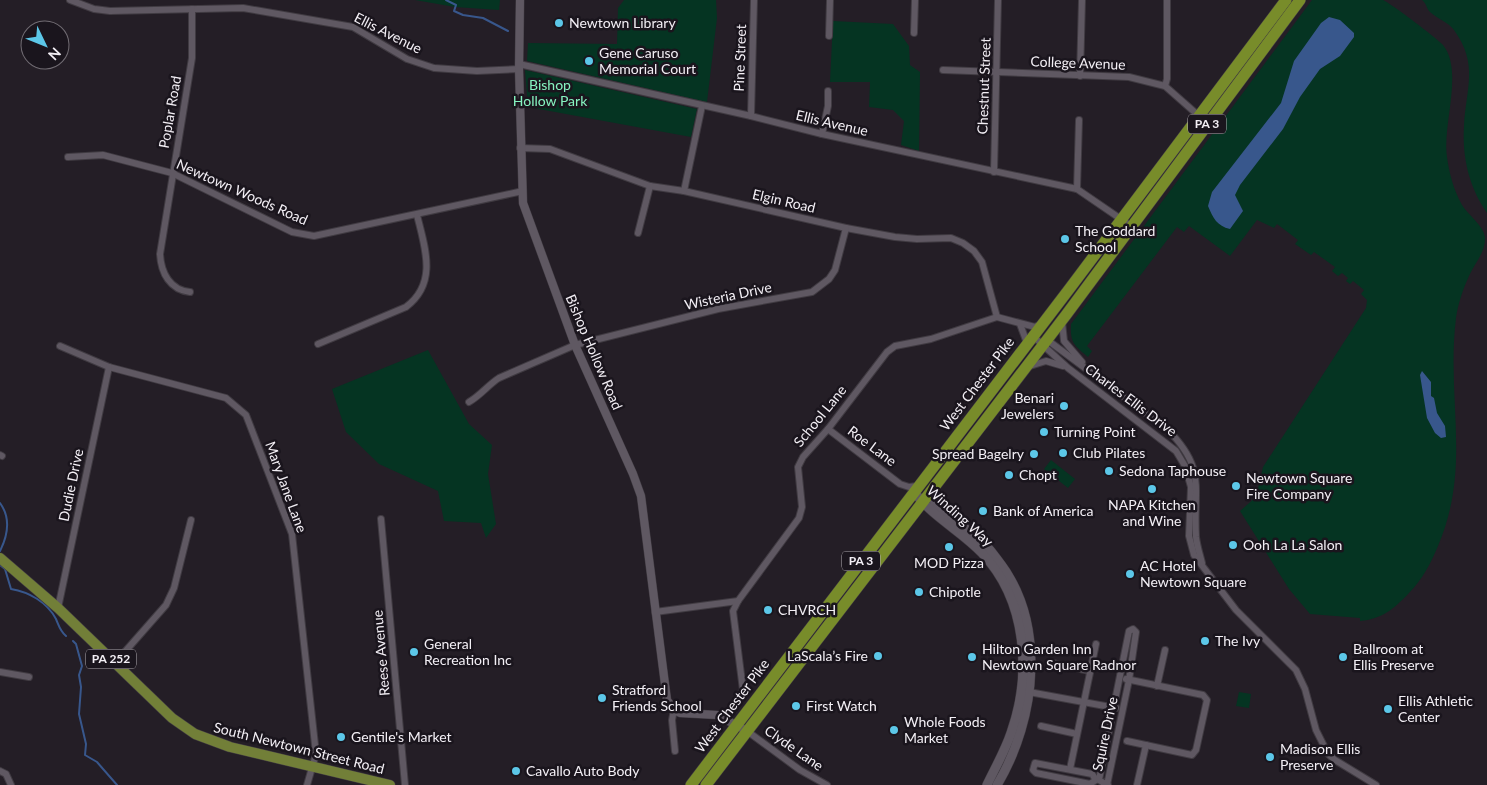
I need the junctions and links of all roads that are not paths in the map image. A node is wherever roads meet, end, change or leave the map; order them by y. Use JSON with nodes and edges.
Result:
{"nodes":[{"id":1,"x":70,"y":0,"type":"edge"},
{"id":2,"x":520,"y":0,"type":"edge"},
{"id":3,"x":754,"y":0,"type":"edge"},
{"id":4,"x":830,"y":0,"type":"edge"},
{"id":5,"x":915,"y":0,"type":"edge"},
{"id":6,"x":998,"y":0,"type":"edge"},
{"id":7,"x":1082,"y":0,"type":"edge"},
{"id":8,"x":1167,"y":0,"type":"edge"},
{"id":9,"x":1286,"y":0,"type":"edge"},
{"id":10,"x":1300,"y":0,"type":"edge"},
{"id":11,"x":192,"y":9,"type":"junction"},
{"id":12,"x":914,"y":33,"type":"dead end"},
{"id":13,"x":829,"y":36,"type":"dead end"},
{"id":14,"x":519,"y":67,"type":"junction"},
{"id":15,"x":943,"y":70,"type":"dead end"},
{"id":16,"x":997,"y":73,"type":"junction"},
{"id":17,"x":1080,"y":76,"type":"junction"},
{"id":18,"x":1165,"y":86,"type":"junction"},
{"id":19,"x":828,"y":91,"type":"dead end"},
{"id":20,"x":702,"y":106,"type":"junction"},
{"id":21,"x":751,"y":116,"type":"junction"},
{"id":22,"x":1199,"y":116,"type":"junction"},
{"id":23,"x":1079,"y":120,"type":"dead end"},
{"id":24,"x":822,"y":134,"type":"junction"},
{"id":25,"x":520,"y":148,"type":"junction"},
{"id":26,"x":68,"y":157,"type":"dead end"},
{"id":27,"x":994,"y":172,"type":"junction"},
{"id":28,"x":172,"y":173,"type":"junction"},
{"id":29,"x":650,"y":186,"type":"junction"},
{"id":30,"x":1077,"y":189,"type":"junction"},
{"id":31,"x":684,"y":191,"type":"junction"},
{"id":32,"x":522,"y":192,"type":"junction"},
{"id":33,"x":417,"y":215,"type":"junction"},
{"id":34,"x":1127,"y":222,"type":"junction"},
{"id":35,"x":846,"y":228,"type":"junction"},
{"id":36,"x":638,"y":233,"type":"dead end"},
{"id":37,"x":190,"y":292,"type":"dead end"},
{"id":38,"x":1066,"y":315,"type":"junction"},
{"id":39,"x":997,"y":317,"type":"junction"},
{"id":40,"x":1042,"y":323,"type":"junction"},
{"id":41,"x":1020,"y":324,"type":"junction"},
{"id":42,"x":1030,"y":339,"type":"junction"},
{"id":43,"x":1045,"y":342,"type":"junction"},
{"id":44,"x":318,"y":344,"type":"dead end"},
{"id":45,"x":575,"y":345,"type":"junction"},
{"id":46,"x":60,"y":346,"type":"dead end"},
{"id":47,"x":109,"y":367,"type":"junction"},
{"id":48,"x":1068,"y":368,"type":"junction"},
{"id":49,"x":1019,"y":376,"type":"junction"},
{"id":50,"x":1097,"y":377,"type":"junction"},
{"id":51,"x":469,"y":402,"type":"dead end"},
{"id":52,"x":828,"y":429,"type":"junction"},
{"id":53,"x":900,"y":484,"type":"junction"},
{"id":54,"x":917,"y":488,"type":"junction"},
{"id":55,"x":934,"y":488,"type":"junction"},
{"id":56,"x":906,"y":503,"type":"junction"},
{"id":57,"x":923,"y":504,"type":"junction"},
{"id":58,"x":381,"y":519,"type":"dead end"},
{"id":59,"x":191,"y":520,"type":"dead end"},
{"id":60,"x":0,"y":558,"type":"edge"},
{"id":61,"x":1203,"y":567,"type":"junction"},
{"id":62,"x":738,"y":602,"type":"junction"},
{"id":63,"x":58,"y":608,"type":"junction"},
{"id":64,"x":655,"y":612,"type":"junction"},
{"id":65,"x":1096,"y":644,"type":"dead end"},
{"id":66,"x":1166,"y":650,"type":"dead end"},
{"id":67,"x":115,"y":663,"type":"junction"},
{"id":68,"x":1052,"y":663,"type":"dead end"},
{"id":69,"x":1090,"y":671,"type":"junction"},
{"id":70,"x":0,"y":672,"type":"edge"},
{"id":71,"x":29,"y":677,"type":"dead end"},
{"id":72,"x":1120,"y":678,"type":"junction"},
{"id":73,"x":1129,"y":680,"type":"junction"},
{"id":74,"x":1158,"y":686,"type":"junction"},
{"id":75,"x":1029,"y":692,"type":"junction"},
{"id":76,"x":1084,"y":702,"type":"junction"},
{"id":77,"x":1114,"y":708,"type":"junction"},
{"id":78,"x":674,"y":710,"type":"junction"},
{"id":79,"x":1122,"y":710,"type":"junction"},
{"id":80,"x":725,"y":719,"type":"junction"},
{"id":81,"x":736,"y":724,"type":"junction"},
{"id":82,"x":1040,"y":726,"type":"dead end"},
{"id":83,"x":747,"y":731,"type":"junction"},
{"id":84,"x":1077,"y":734,"type":"junction"},
{"id":85,"x":1127,"y":741,"type":"dead end"},
{"id":86,"x":1146,"y":745,"type":"junction"},
{"id":87,"x":675,"y":751,"type":"dead end"},
{"id":88,"x":312,"y":767,"type":"junction"},
{"id":89,"x":1070,"y":769,"type":"junction"},
{"id":90,"x":0,"y":770,"type":"edge"},
{"id":91,"x":11,"y":785,"type":"edge"},
{"id":92,"x":307,"y":785,"type":"edge"},
{"id":93,"x":390,"y":785,"type":"edge"},
{"id":94,"x":405,"y":785,"type":"edge"},
{"id":95,"x":691,"y":785,"type":"edge"},
{"id":96,"x":706,"y":785,"type":"edge"},
{"id":97,"x":827,"y":785,"type":"edge"},
{"id":98,"x":987,"y":785,"type":"edge"},
{"id":99,"x":997,"y":785,"type":"edge"},
{"id":100,"x":1107,"y":785,"type":"edge"},
{"id":101,"x":1137,"y":785,"type":"edge"},
{"id":102,"x":1376,"y":785,"type":"edge"}],
"edges":[{"from":1,"to":11,"type":"street","name":"Ellis Avenue"},
{"from":2,"to":14,"type":"street","name":"Bishop Hollow Road"},
{"from":3,"to":21,"type":"street","name":"Pine Street"},
{"from":4,"to":13,"type":"street"},
{"from":5,"to":12,"type":"street"},
{"from":6,"to":16,"type":"street","name":"Chestnut Street"},
{"from":7,"to":17,"type":"street"},
{"from":8,"to":18,"type":"street"},
{"from":9,"to":22,"type":"highway","name":"West Chester Pike","number":"PA 3"},
{"from":10,"to":34,"type":"highway","name":"West Chester Pike","number":"PA 3"},
{"from":11,"to":14,"type":"street","name":"Ellis Avenue"},
{"from":11,"to":28,"type":"street","name":"Poplar Road"},
{"from":14,"to":20,"type":"street","name":"Ellis Avenue"},
{"from":14,"to":25,"type":"street","name":"Bishop Hollow Road"},
{"from":15,"to":16,"type":"street","name":"College Avenue"},
{"from":16,"to":17,"type":"street","name":"College Avenue"},
{"from":16,"to":27,"type":"street","name":"Chestnut Street"},
{"from":17,"to":18,"type":"street","name":"College Avenue"},
{"from":18,"to":22,"type":"street","name":"College Avenue"},
{"from":19,"to":24,"type":"street"},
{"from":20,"to":21,"type":"street","name":"Ellis Avenue"},
{"from":20,"to":31,"type":"street"},
{"from":21,"to":24,"type":"street","name":"Ellis Avenue"},
{"from":22,"to":34,"type":"highway","name":"West Chester Pike","number":"PA 3"},
{"from":23,"to":30,"type":"street"},
{"from":24,"to":27,"type":"street","name":"Ellis Avenue"},
{"from":25,"to":29,"type":"street","name":"Elgin Road"},
{"from":25,"to":32,"type":"street","name":"Bishop Hollow Road"},
{"from":26,"to":28,"type":"street","name":"Newtown Woods Road"},
{"from":27,"to":30,"type":"street","name":"Ellis Avenue"},
{"from":28,"to":33,"type":"street","name":"Newtown Woods Road"},
{"from":28,"to":37,"type":"street","name":"Poplar Road"},
{"from":29,"to":31,"type":"street","name":"Elgin Road"},
{"from":29,"to":36,"type":"street"},
{"from":30,"to":34,"type":"street","name":"Ellis Avenue"},
{"from":31,"to":35,"type":"street","name":"Elgin Road"},
{"from":32,"to":33,"type":"street","name":"Newtown Woods Road"},
{"from":32,"to":45,"type":"street","name":"Bishop Hollow Road"},
{"from":33,"to":44,"type":"street"},
{"from":34,"to":38,"type":"highway","name":"West Chester Pike","number":"PA 3"},
{"from":34,"to":40,"type":"highway","name":"West Chester Pike","number":"PA 3"},
{"from":35,"to":39,"type":"street","name":"Elgin Road"},
{"from":35,"to":45,"type":"street","name":"Wisteria Drive"},
{"from":38,"to":43,"type":"highway","name":"West Chester Pike","number":"PA 3"},
{"from":38,"to":50,"type":"street","name":"Charles Ellis Drive"},
{"from":39,"to":41,"type":"street"},
{"from":39,"to":52,"type":"street","name":"School Lane"},
{"from":40,"to":41,"type":"street"},
{"from":40,"to":42,"type":"highway","name":"West Chester Pike","number":"PA 3"},
{"from":41,"to":42,"type":"street"},
{"from":42,"to":43,"type":"street","name":"Charles Ellis Drive"},
{"from":42,"to":54,"type":"highway","name":"West Chester Pike","number":"PA 3"},
{"from":43,"to":48,"type":"street","name":"Charles Ellis Drive"},
{"from":43,"to":49,"type":"highway","name":"West Chester Pike","number":"PA 3"},
{"from":43,"to":50,"type":"street","name":"Charles Ellis Drive"},
{"from":45,"to":51,"type":"street","name":"Wisteria Drive"},
{"from":45,"to":64,"type":"street","name":"Bishop Hollow Road"},
{"from":46,"to":47,"type":"street","name":"Mary Jane Lane"},
{"from":47,"to":63,"type":"street","name":"Dudie Drive"},
{"from":47,"to":88,"type":"street","name":"Mary Jane Lane"},
{"from":48,"to":49,"type":"street","name":"Charles Ellis Drive"},
{"from":48,"to":61,"type":"street","name":"Charles Ellis Drive"},
{"from":49,"to":55,"type":"highway","name":"West Chester Pike","number":"PA 3"},
{"from":50,"to":61,"type":"street","name":"Charles Ellis Drive"},
{"from":52,"to":53,"type":"street","name":"Roe Lane"},
{"from":52,"to":62,"type":"street","name":"School Lane"},
{"from":53,"to":54,"type":"street","name":"Roe Lane"},
{"from":53,"to":56,"type":"street","name":"Roe Lane"},
{"from":54,"to":56,"type":"highway","name":"West Chester Pike","number":"PA 3"},
{"from":54,"to":57,"type":"main road","name":"Winding Way"},
{"from":55,"to":57,"type":"highway","name":"West Chester Pike","number":"PA 3"},
{"from":55,"to":75,"type":"main road","name":"Winding Way"},
{"from":56,"to":81,"type":"highway","name":"West Chester Pike","number":"PA 3"},
{"from":57,"to":83,"type":"highway","name":"West Chester Pike","number":"PA 3"},
{"from":57,"to":98,"type":"main road","name":"Winding Way"},
{"from":58,"to":94,"type":"street","name":"Reese Avenue"},
{"from":59,"to":67,"type":"street"},
{"from":60,"to":63,"type":"main road","name":"South Newtown Street Road","number":"PA 252"},
{"from":61,"to":102,"type":"street","name":"Charles Ellis Drive"},
{"from":62,"to":64,"type":"street"},
{"from":62,"to":80,"type":"street"},
{"from":63,"to":67,"type":"main road","name":"South Newtown Street Road","number":"PA 252"},
{"from":64,"to":78,"type":"street","name":"Bishop Hollow Road"},
{"from":65,"to":69,"type":"street"},
{"from":66,"to":74,"type":"street"},
{"from":67,"to":88,"type":"main road","name":"South Newtown Street Road","number":"PA 252"},
{"from":68,"to":69,"type":"street"},
{"from":69,"to":76,"type":"street"},
{"from":70,"to":71,"type":"street"},
{"from":72,"to":73,"type":"street"},
{"from":72,"to":73,"type":"street","name":"Squire Drive"},
{"from":72,"to":77,"type":"street","name":"Squire Drive"},
{"from":73,"to":74,"type":"street"},
{"from":73,"to":79,"type":"street","name":"Squire Drive"},
{"from":74,"to":86,"type":"street"},
{"from":75,"to":76,"type":"street"},
{"from":75,"to":99,"type":"main road","name":"Winding Way"},
{"from":76,"to":77,"type":"street"},
{"from":76,"to":84,"type":"street"},
{"from":77,"to":79,"type":"street"},
{"from":77,"to":100,"type":"street","name":"Squire Drive"},
{"from":78,"to":80,"type":"street"},
{"from":78,"to":87,"type":"street","name":"Bishop Hollow Road"},
{"from":79,"to":100,"type":"street","name":"Squire Drive"},
{"from":80,"to":81,"type":"street"},
{"from":81,"to":83,"type":"street"},
{"from":81,"to":95,"type":"highway","name":"West Chester Pike","number":"PA 3"},
{"from":82,"to":84,"type":"street"},
{"from":83,"to":96,"type":"highway","name":"West Chester Pike","number":"PA 3"},
{"from":83,"to":97,"type":"street","name":"Clyde Lane"},
{"from":84,"to":89,"type":"street"},
{"from":85,"to":86,"type":"street"},
{"from":86,"to":101,"type":"street"},
{"from":88,"to":92,"type":"street","name":"Mary Jane Lane"},
{"from":88,"to":93,"type":"main road","name":"South Newtown Street Road","number":"PA 252"},
{"from":89,"to":89,"type":"street"},
{"from":90,"to":91,"type":"street"}]}
